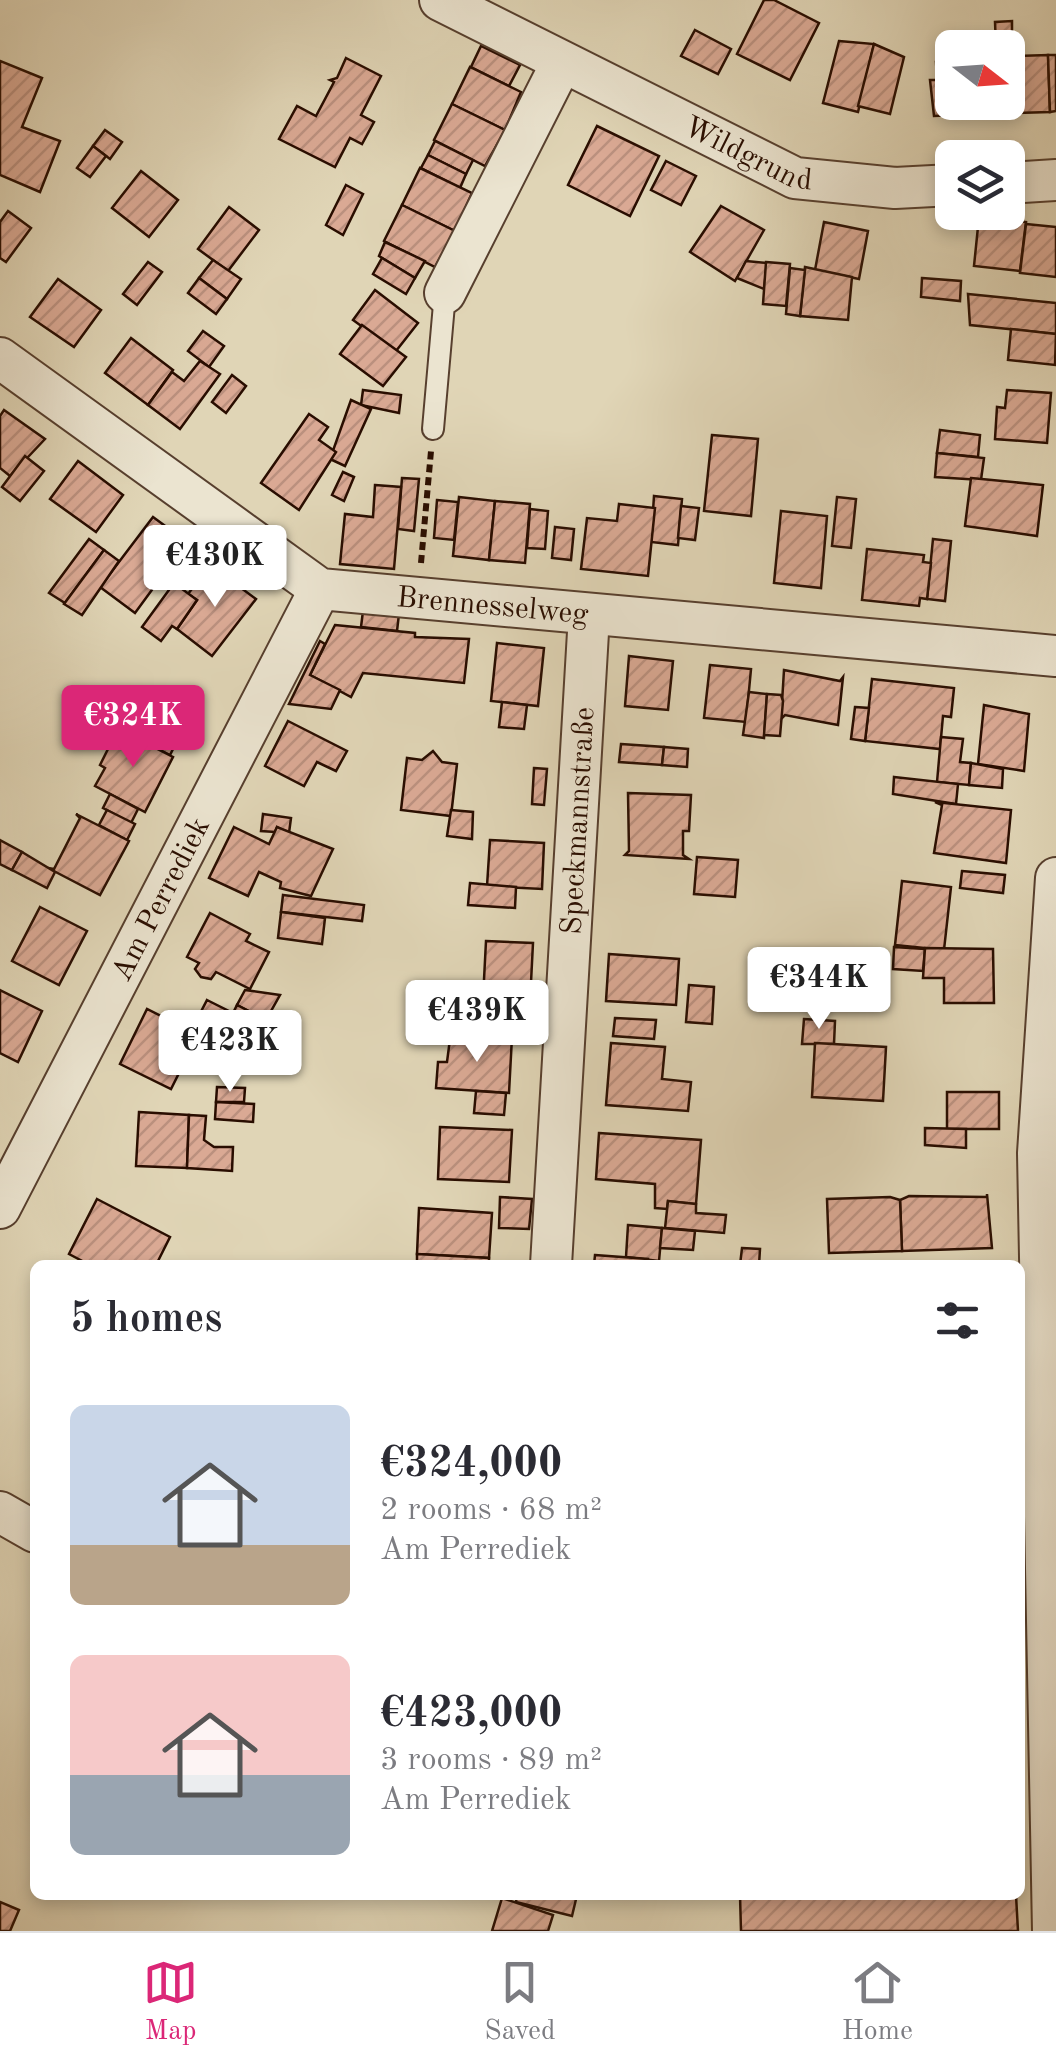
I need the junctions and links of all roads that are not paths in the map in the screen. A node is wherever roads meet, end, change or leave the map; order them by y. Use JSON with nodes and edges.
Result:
{"nodes":[{"id":1,"x":440,"y":0,"type":"edge"},
{"id":2,"x":562,"y":62,"type":"junction"},
{"id":3,"x":1056,"y":180,"type":"edge"},
{"id":4,"x":1025,"y":182,"type":"edge"},
{"id":5,"x":935,"y":187,"type":"edge"},
{"id":6,"x":446,"y":293,"type":"joint"},
{"id":7,"x":0,"y":358,"type":"edge"},
{"id":8,"x":433,"y":429,"type":"road end"},
{"id":9,"x":320,"y":589,"type":"junction"},
{"id":10,"x":589,"y":615,"type":"junction"},
{"id":11,"x":1056,"y":656,"type":"edge"},
{"id":12,"x":1056,"y":878,"type":"edge"},
{"id":13,"x":1048,"y":1072,"type":"edge"},
{"id":14,"x":0,"y":1208,"type":"edge"},
{"id":15,"x":551,"y":1260,"type":"edge"},
{"id":16,"x":1050,"y":1496,"type":"edge"},
{"id":17,"x":0,"y":1512,"type":"edge"},
{"id":18,"x":30,"y":1529,"type":"edge"},
{"id":19,"x":1041,"y":1645,"type":"edge"},
{"id":20,"x":1053,"y":1931,"type":"edge"}],
"edges":[{"from":1,"to":2,"type":"street","name":"Wildgrund"},
{"from":2,"to":5,"type":"street","name":"Wildgrund"},
{"from":2,"to":6,"type":"street"},
{"from":3,"to":4,"type":"street"},
{"from":6,"to":8,"type":"lane"},
{"from":7,"to":9,"type":"street","name":"Brennesselweg"},
{"from":9,"to":10,"type":"street","name":"Brennesselweg"},
{"from":9,"to":14,"type":"street","name":"Am Perrediek"},
{"from":10,"to":11,"type":"street","name":"Brennesselweg"},
{"from":10,"to":15,"type":"street","name":"Speckmannstraße"},
{"from":12,"to":13,"type":"street"},
{"from":13,"to":16,"type":"street"},
{"from":16,"to":19,"type":"street"},
{"from":17,"to":18,"type":"street"},
{"from":19,"to":20,"type":"street"}]}
